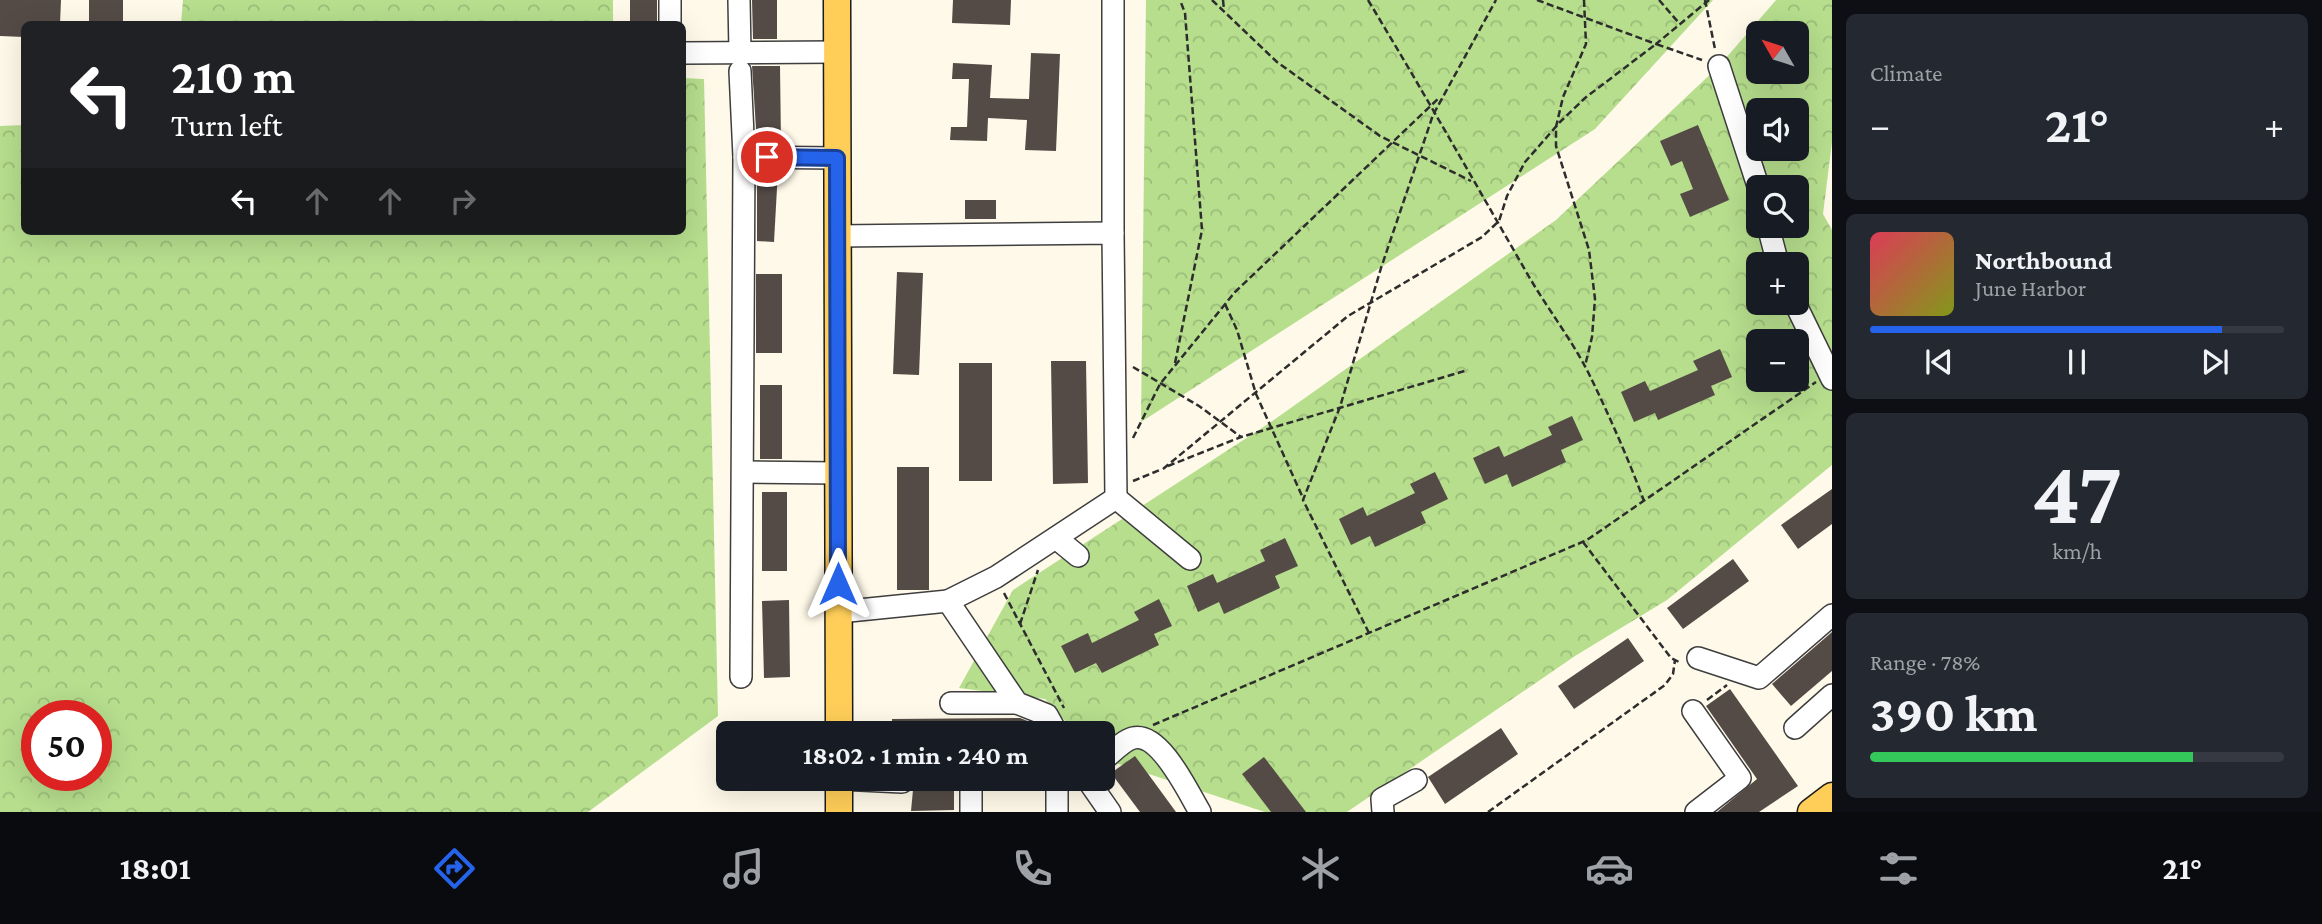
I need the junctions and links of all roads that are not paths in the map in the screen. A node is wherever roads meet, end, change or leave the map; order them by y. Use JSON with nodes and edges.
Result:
{"nodes":[{"id":1,"x":670,"y":0,"type":"edge"},
{"id":2,"x":739,"y":0,"type":"edge"},
{"id":3,"x":837,"y":0,"type":"edge"},
{"id":4,"x":1113,"y":0,"type":"edge"},
{"id":5,"x":670,"y":21,"type":"edge"},
{"id":6,"x":837,"y":52,"type":"junction"},
{"id":7,"x":686,"y":54,"type":"edge"},
{"id":8,"x":740,"y":61,"type":"junction"},
{"id":9,"x":1718,"y":66,"type":"road end"},
{"id":10,"x":744,"y":157,"type":"junction"},
{"id":11,"x":837,"y":158,"type":"junction"},
{"id":12,"x":1754,"y":175,"type":"edge"},
{"id":13,"x":1113,"y":233,"type":"junction"},
{"id":14,"x":838,"y":236,"type":"junction"},
{"id":15,"x":1801,"y":315,"type":"edge"},
{"id":16,"x":1830,"y":377,"type":"edge"},
{"id":17,"x":743,"y":472,"type":"junction"},
{"id":18,"x":838,"y":473,"type":"junction"},
{"id":19,"x":1116,"y":493,"type":"junction"},
{"id":20,"x":1052,"y":541,"type":"junction"},
{"id":21,"x":1078,"y":556,"type":"dead end"},
{"id":22,"x":1190,"y":559,"type":"dead end"},
{"id":23,"x":948,"y":601,"type":"junction"},
{"id":24,"x":839,"y":612,"type":"junction"},
{"id":25,"x":1832,"y":615,"type":"edge"},
{"id":26,"x":1698,"y":658,"type":"road end"},
{"id":27,"x":741,"y":677,"type":"dead end"},
{"id":28,"x":1832,"y":695,"type":"edge"},
{"id":29,"x":951,"y":702,"type":"dead end"},
{"id":30,"x":1017,"y":703,"type":"junction"},
{"id":31,"x":1693,"y":711,"type":"road end"},
{"id":32,"x":839,"y":721,"type":"edge"},
{"id":33,"x":1057,"y":721,"type":"edge"},
{"id":34,"x":1795,"y":728,"type":"dead end"},
{"id":35,"x":1115,"y":751,"type":"edge"},
{"id":36,"x":1416,"y":780,"type":"dead end"},
{"id":37,"x":839,"y":791,"type":"edge"},
{"id":38,"x":971,"y":791,"type":"edge"},
{"id":39,"x":1058,"y":791,"type":"edge"},
{"id":40,"x":1096,"y":791,"type":"edge"},
{"id":41,"x":1832,"y":796,"type":"edge"},
{"id":42,"x":839,"y":812,"type":"edge"},
{"id":43,"x":971,"y":812,"type":"edge"},
{"id":44,"x":1057,"y":812,"type":"edge"},
{"id":45,"x":1110,"y":812,"type":"edge"},
{"id":46,"x":1200,"y":812,"type":"edge"},
{"id":47,"x":1383,"y":812,"type":"edge"},
{"id":48,"x":1696,"y":812,"type":"edge"},
{"id":49,"x":1811,"y":812,"type":"edge"}],
"edges":[{"from":1,"to":5,"type":"lane"},
{"from":2,"to":8,"type":"lane"},
{"from":3,"to":6,"type":"main road"},
{"from":4,"to":13,"type":"lane"},
{"from":6,"to":8,"type":"lane"},
{"from":6,"to":11,"type":"main road"},
{"from":7,"to":8,"type":"lane"},
{"from":8,"to":10,"type":"lane"},
{"from":9,"to":12,"type":"lane"},
{"from":10,"to":11,"type":"lane"},
{"from":10,"to":17,"type":"lane"},
{"from":11,"to":14,"type":"main road"},
{"from":13,"to":14,"type":"lane"},
{"from":13,"to":19,"type":"lane"},
{"from":14,"to":18,"type":"main road"},
{"from":15,"to":16,"type":"lane"},
{"from":17,"to":18,"type":"lane"},
{"from":17,"to":27,"type":"lane"},
{"from":18,"to":24,"type":"main road"},
{"from":19,"to":20,"type":"lane"},
{"from":19,"to":22,"type":"lane"},
{"from":20,"to":21,"type":"lane"},
{"from":20,"to":23,"type":"lane"},
{"from":23,"to":24,"type":"lane"},
{"from":23,"to":30,"type":"lane"},
{"from":24,"to":32,"type":"main road"},
{"from":25,"to":26,"type":"lane"},
{"from":28,"to":34,"type":"lane"},
{"from":29,"to":30,"type":"lane"},
{"from":30,"to":33,"type":"lane"},
{"from":31,"to":48,"type":"lane"},
{"from":35,"to":46,"type":"lane"},
{"from":36,"to":47,"type":"lane"},
{"from":37,"to":42,"type":"main road"},
{"from":38,"to":43,"type":"lane"},
{"from":39,"to":44,"type":"lane"},
{"from":40,"to":45,"type":"lane"},
{"from":41,"to":49,"type":"main road"}]}
